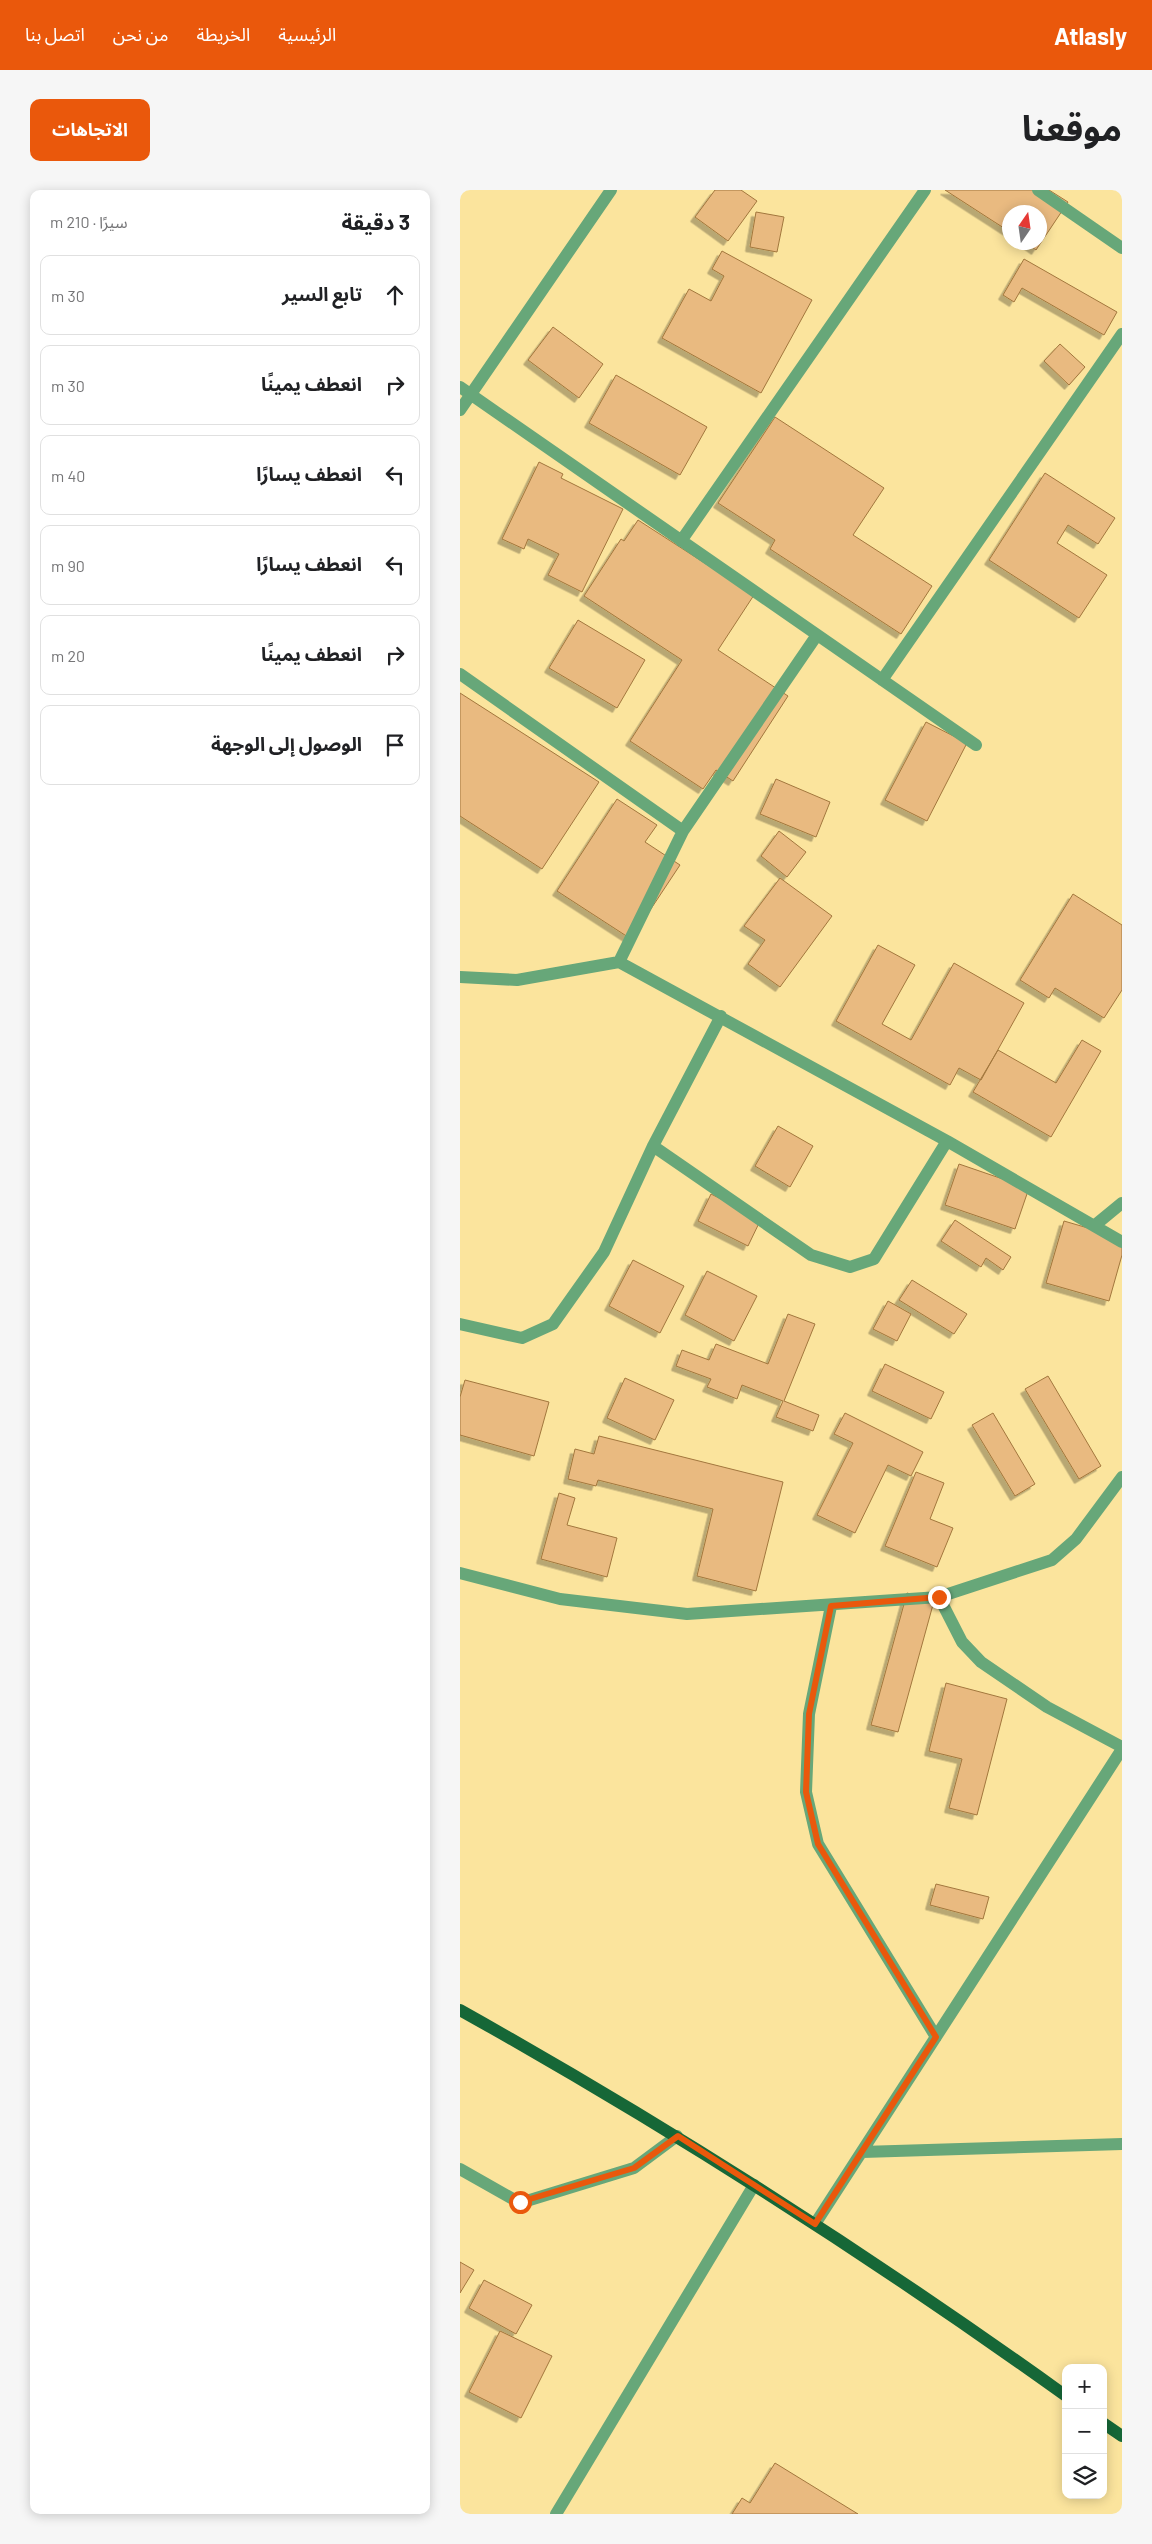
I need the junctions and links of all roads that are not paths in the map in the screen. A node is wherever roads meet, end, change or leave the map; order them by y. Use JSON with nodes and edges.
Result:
{"nodes":[{"id":1,"x":611,"y":190,"type":"edge"},
{"id":2,"x":925,"y":190,"type":"edge"},
{"id":3,"x":1038,"y":190,"type":"edge"},
{"id":4,"x":1122,"y":248,"type":"edge"},
{"id":5,"x":1122,"y":334,"type":"edge"},
{"id":6,"x":460,"y":386,"type":"edge"},
{"id":7,"x":471,"y":394,"type":"junction"},
{"id":8,"x":460,"y":410,"type":"edge"},
{"id":9,"x":681,"y":540,"type":"junction"},
{"id":10,"x":817,"y":635,"type":"junction"},
{"id":11,"x":460,"y":674,"type":"edge"},
{"id":12,"x":882,"y":680,"type":"junction"},
{"id":13,"x":976,"y":746,"type":"dead end"},
{"id":14,"x":683,"y":831,"type":"junction"},
{"id":15,"x":619,"y":962,"type":"junction"},
{"id":16,"x":460,"y":977,"type":"edge"},
{"id":17,"x":721,"y":1016,"type":"junction"},
{"id":18,"x":947,"y":1141,"type":"junction"},
{"id":19,"x":653,"y":1146,"type":"junction"},
{"id":20,"x":1122,"y":1203,"type":"edge"},
{"id":21,"x":1094,"y":1226,"type":"junction"},
{"id":22,"x":1122,"y":1242,"type":"edge"},
{"id":23,"x":460,"y":1324,"type":"edge"},
{"id":24,"x":1122,"y":1477,"type":"edge"},
{"id":25,"x":460,"y":1573,"type":"edge"},
{"id":26,"x":939,"y":1597,"type":"junction"},
{"id":27,"x":831,"y":1606,"type":"junction"},
{"id":28,"x":1122,"y":1748,"type":"edge"},
{"id":29,"x":460,"y":2010,"type":"edge"},
{"id":30,"x":936,"y":2037,"type":"junction"},
{"id":31,"x":678,"y":2136,"type":"junction"},
{"id":32,"x":1122,"y":2144,"type":"edge"},
{"id":33,"x":862,"y":2152,"type":"junction"},
{"id":34,"x":460,"y":2169,"type":"edge"},
{"id":35,"x":754,"y":2185,"type":"junction"},
{"id":36,"x":815,"y":2224,"type":"junction"},
{"id":37,"x":1062,"y":2393,"type":"edge"},
{"id":38,"x":1107,"y":2426,"type":"edge"},
{"id":39,"x":1122,"y":2436,"type":"edge"},
{"id":40,"x":556,"y":2514,"type":"edge"}],
"edges":[{"from":1,"to":7,"type":"street"},
{"from":2,"to":9,"type":"street"},
{"from":3,"to":4,"type":"street"},
{"from":5,"to":12,"type":"street"},
{"from":6,"to":7,"type":"street"},
{"from":7,"to":8,"type":"street"},
{"from":7,"to":9,"type":"street"},
{"from":9,"to":10,"type":"street"},
{"from":10,"to":12,"type":"street"},
{"from":10,"to":14,"type":"street"},
{"from":11,"to":14,"type":"street"},
{"from":12,"to":13,"type":"street"},
{"from":14,"to":15,"type":"street"},
{"from":15,"to":16,"type":"street"},
{"from":15,"to":17,"type":"street"},
{"from":17,"to":18,"type":"street"},
{"from":17,"to":19,"type":"street"},
{"from":18,"to":19,"type":"street"},
{"from":18,"to":21,"type":"street"},
{"from":19,"to":23,"type":"street"},
{"from":20,"to":21,"type":"street"},
{"from":21,"to":22,"type":"street"},
{"from":24,"to":26,"type":"street"},
{"from":25,"to":27,"type":"street"},
{"from":26,"to":27,"type":"street"},
{"from":26,"to":28,"type":"street"},
{"from":27,"to":30,"type":"street"},
{"from":28,"to":30,"type":"street"},
{"from":29,"to":31,"type":"main road"},
{"from":30,"to":33,"type":"street"},
{"from":31,"to":34,"type":"street"},
{"from":31,"to":35,"type":"main road"},
{"from":32,"to":33,"type":"street"},
{"from":33,"to":36,"type":"street"},
{"from":35,"to":36,"type":"main road"},
{"from":35,"to":40,"type":"street"},
{"from":36,"to":37,"type":"main road"},
{"from":38,"to":39,"type":"main road"}]}
